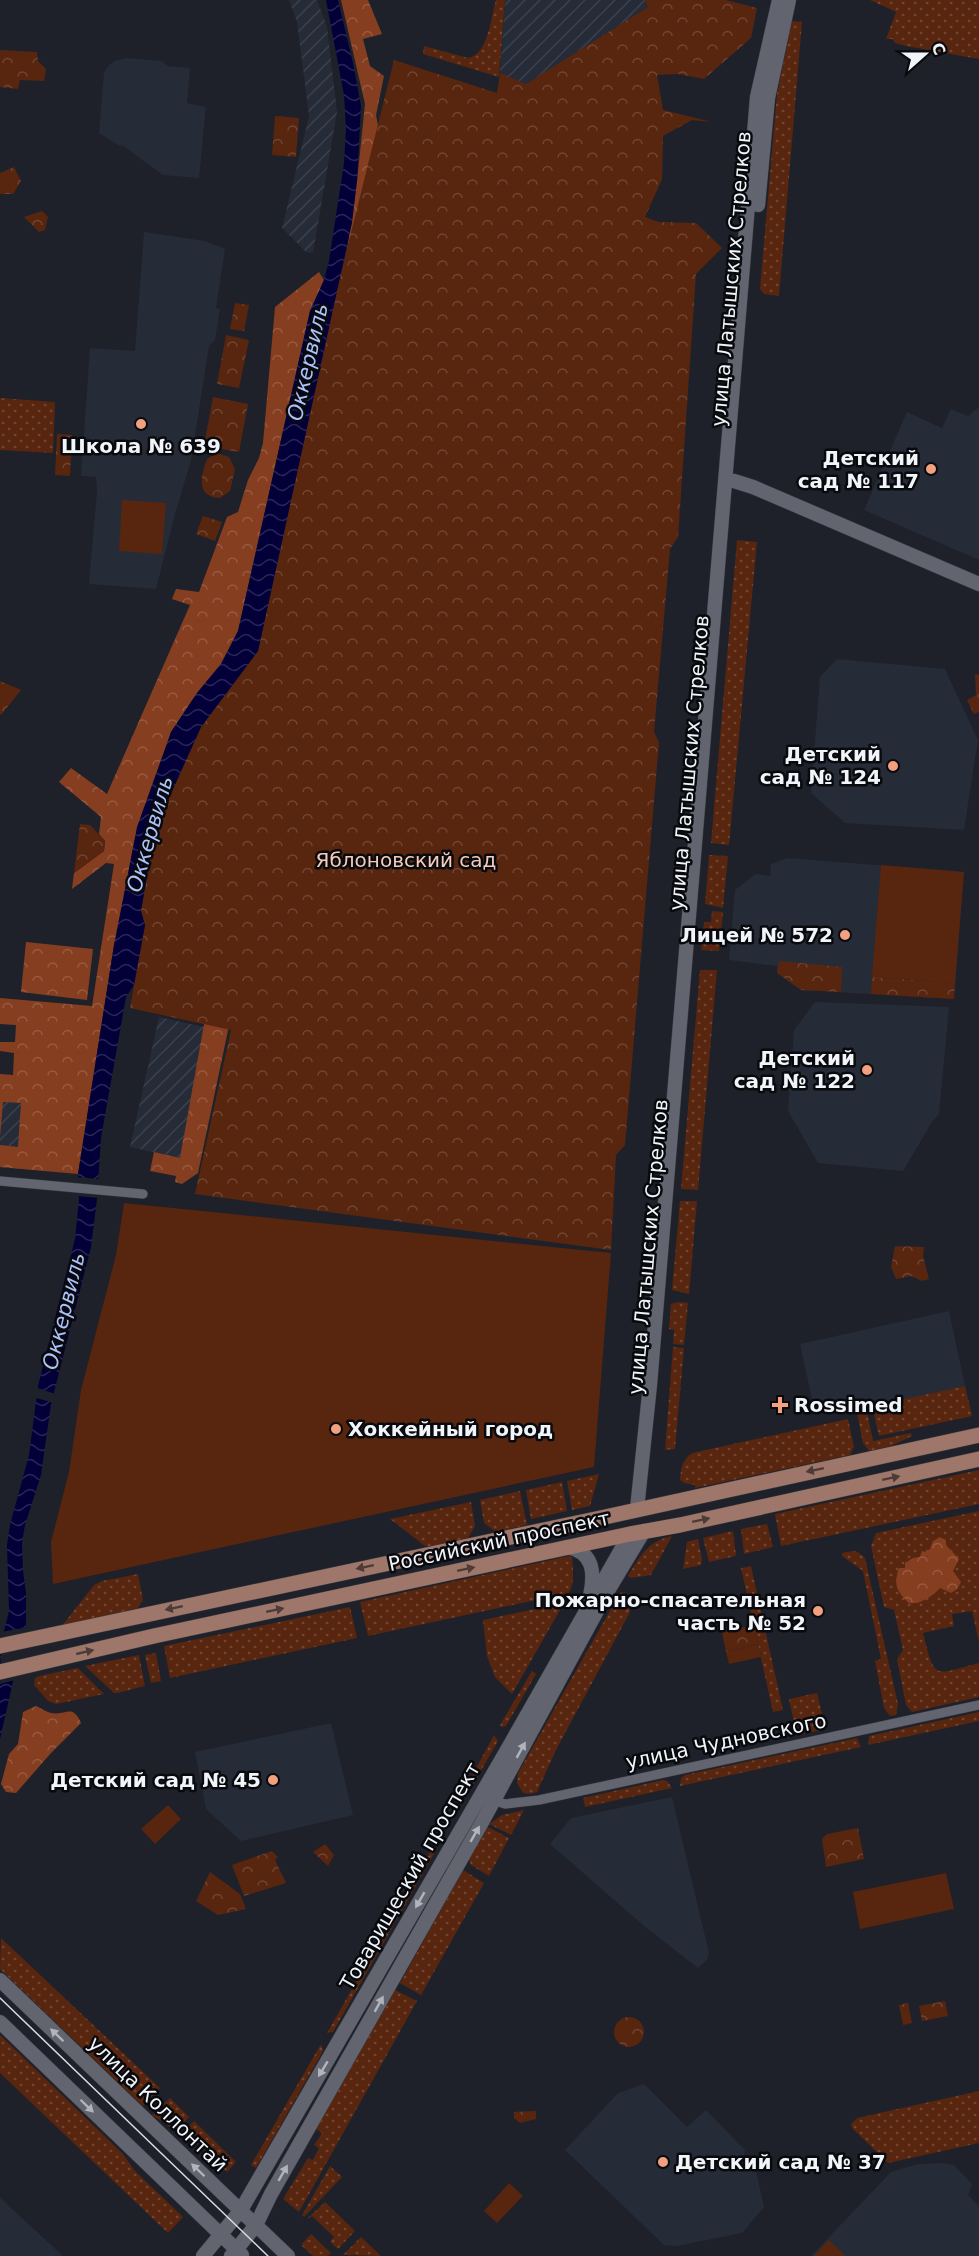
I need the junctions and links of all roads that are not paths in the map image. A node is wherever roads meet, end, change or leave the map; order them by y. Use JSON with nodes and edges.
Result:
{"nodes":[{"id":1,"x":779,"y":0,"type":"edge"},
{"id":2,"x":789,"y":0,"type":"edge"},
{"id":3,"x":730,"y":480,"type":"junction"},
{"id":4,"x":979,"y":584,"type":"edge"},
{"id":5,"x":0,"y":1181,"type":"edge"},
{"id":6,"x":143,"y":1194,"type":"dead end"},
{"id":7,"x":979,"y":1435,"type":"edge"},
{"id":8,"x":979,"y":1459,"type":"edge"},
{"id":9,"x":642,"y":1508,"type":"junction"},
{"id":10,"x":637,"y":1532,"type":"junction"},
{"id":11,"x":567,"y":1547,"type":"junction"},
{"id":12,"x":588,"y":1606,"type":"junction"},
{"id":13,"x":0,"y":1646,"type":"edge"},
{"id":14,"x":0,"y":1672,"type":"edge"},
{"id":15,"x":979,"y":1705,"type":"edge"},
{"id":16,"x":487,"y":1798,"type":"junction"},
{"id":17,"x":0,"y":1980,"type":"edge"},
{"id":18,"x":0,"y":2022,"type":"edge"},
{"id":19,"x":241,"y":2210,"type":"junction"},
{"id":20,"x":256,"y":2225,"type":"junction"},
{"id":21,"x":221,"y":2235,"type":"junction"},
{"id":22,"x":237,"y":2254,"type":"edge"},
{"id":23,"x":203,"y":2256,"type":"edge"},
{"id":24,"x":288,"y":2256,"type":"edge"}],
"edges":[{"from":1,"to":3,"type":"street","name":"улица Латышских Стрелков"},
{"from":2,"to":3,"type":"street","name":"улица Латышских Стрелков"},
{"from":3,"to":4,"type":"street"},
{"from":3,"to":9,"type":"street","name":"улица Латышских Стрелков"},
{"from":5,"to":6,"type":"street"},
{"from":7,"to":9,"type":"main road","name":"Российский проспект","one_way":true},
{"from":10,"to":8,"type":"main road","name":"Российский проспект","one_way":true},
{"from":9,"to":10,"type":"main road","name":"улица Латышских Стрелков"},
{"from":9,"to":13,"type":"main road","name":"Российский проспект","one_way":true},
{"from":10,"to":11,"type":"main road","name":"Российский проспект"},
{"from":10,"to":12,"type":"street","name":"Товарищеский проспект"},
{"from":16,"to":10,"type":"street","name":"Товарищеский проспект","one_way":true},
{"from":11,"to":12,"type":"street"},
{"from":14,"to":11,"type":"main road","name":"Российский проспект","one_way":true},
{"from":12,"to":16,"type":"street","name":"Товарищеский проспект"},
{"from":15,"to":16,"type":"street","name":"улица Чудновского"},
{"from":16,"to":19,"type":"street","name":"Товарищеский проспект","one_way":true},
{"from":20,"to":16,"type":"street","name":"Товарищеский проспект","one_way":true},
{"from":19,"to":17,"type":"street","name":"улица Коллонтай","one_way":true},
{"from":18,"to":21,"type":"street","one_way":true},
{"from":19,"to":20,"type":"street","name":"улица Коллонтай"},
{"from":19,"to":21,"type":"street","name":"Товарищеский проспект"},
{"from":20,"to":22,"type":"street","name":"Товарищеский проспект"},
{"from":20,"to":24,"type":"street","name":"улица Коллонтай"},
{"from":21,"to":22,"type":"street"},
{"from":21,"to":23,"type":"street","name":"Товарищеский проспект"}]}
